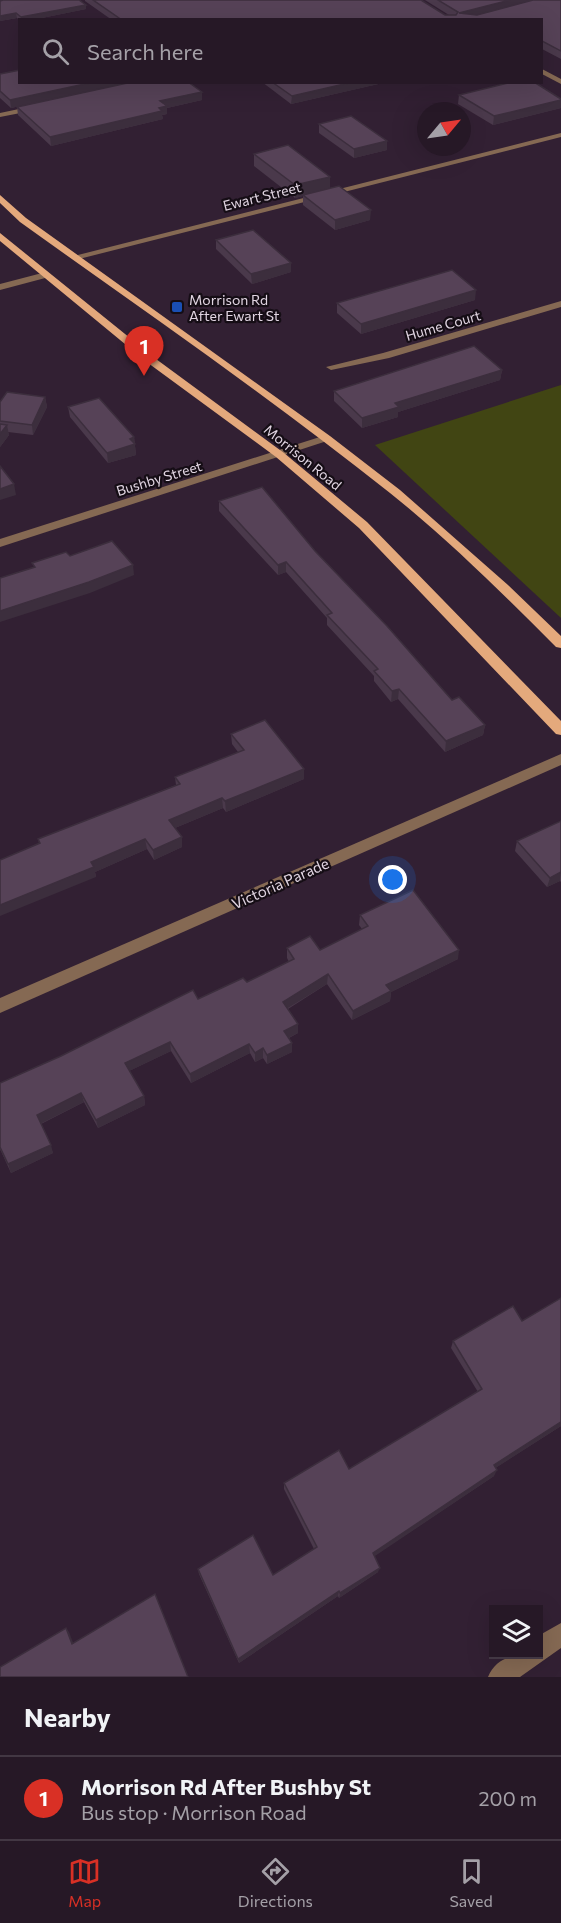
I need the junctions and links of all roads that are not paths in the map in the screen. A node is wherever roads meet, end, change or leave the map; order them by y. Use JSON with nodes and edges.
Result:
{"nodes":[{"id":1,"x":543,"y":71,"type":"edge"},
{"id":2,"x":561,"y":82,"type":"edge"},
{"id":3,"x":45,"y":106,"type":"edge"},
{"id":4,"x":0,"y":115,"type":"edge"},
{"id":5,"x":561,"y":135,"type":"edge"},
{"id":6,"x":0,"y":198,"type":"edge"},
{"id":7,"x":0,"y":236,"type":"edge"},
{"id":8,"x":75,"y":257,"type":"junction"},
{"id":9,"x":46,"y":274,"type":"junction"},
{"id":10,"x":0,"y":286,"type":"edge"},
{"id":11,"x":561,"y":304,"type":"edge"},
{"id":12,"x":331,"y":367,"type":"dead end"},
{"id":13,"x":326,"y":438,"type":"junction"},
{"id":14,"x":279,"y":455,"type":"junction"},
{"id":15,"x":0,"y":543,"type":"edge"},
{"id":16,"x":561,"y":644,"type":"edge"},
{"id":17,"x":561,"y":730,"type":"edge"},
{"id":18,"x":561,"y":759,"type":"edge"},
{"id":19,"x":0,"y":1006,"type":"edge"},
{"id":20,"x":561,"y":1634,"type":"edge"},
{"id":21,"x":543,"y":1647,"type":"edge"},
{"id":22,"x":525,"y":1659,"type":"edge"},
{"id":23,"x":500,"y":1677,"type":"edge"}],
"edges":[{"from":1,"to":2,"type":"street"},
{"from":3,"to":4,"type":"street"},
{"from":5,"to":8,"type":"street","name":"Ewart Street"},
{"from":6,"to":8,"type":"main road","name":"Morrison Road"},
{"from":7,"to":9,"type":"main road","name":"Morrison Road"},
{"from":8,"to":13,"type":"main road","name":"Morrison Road"},
{"from":9,"to":10,"type":"street"},
{"from":9,"to":14,"type":"main road","name":"Morrison Road"},
{"from":11,"to":12,"type":"street","name":"Hume Court"},
{"from":13,"to":14,"type":"street","name":"Bushby Street"},
{"from":13,"to":16,"type":"main road","name":"Morrison Road"},
{"from":14,"to":15,"type":"street","name":"Bushby Street"},
{"from":14,"to":17,"type":"main road","name":"Morrison Road"},
{"from":18,"to":19,"type":"street","name":"Victoria Parade"},
{"from":20,"to":21,"type":"street"},
{"from":22,"to":23,"type":"street"}]}
